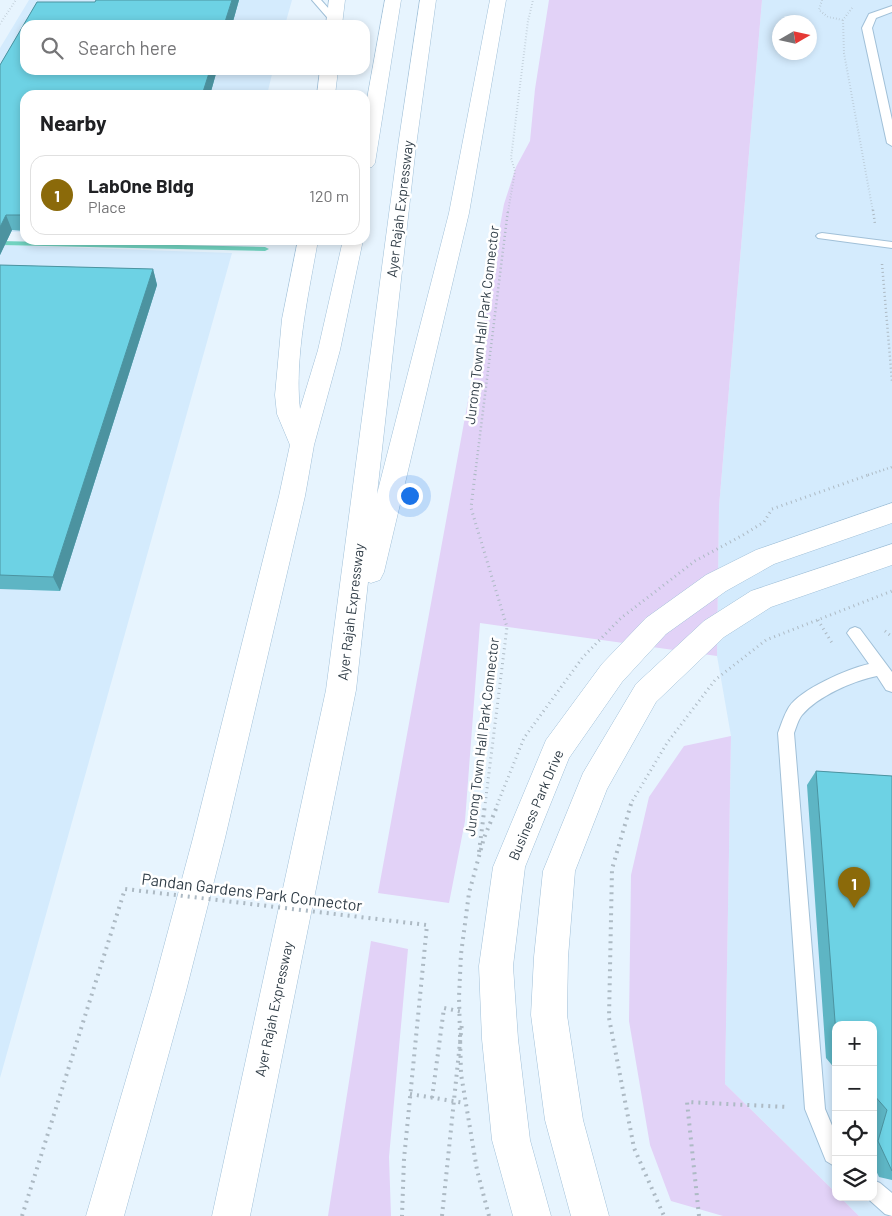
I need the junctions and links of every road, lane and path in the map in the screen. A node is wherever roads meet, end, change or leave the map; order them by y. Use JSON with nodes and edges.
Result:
{"nodes":[{"id":1,"x":16,"y":0,"type":"edge"},
{"id":2,"x":316,"y":0,"type":"edge"},
{"id":3,"x":337,"y":0,"type":"edge"},
{"id":4,"x":393,"y":0,"type":"edge"},
{"id":5,"x":428,"y":0,"type":"edge"},
{"id":6,"x":498,"y":0,"type":"edge"},
{"id":7,"x":533,"y":0,"type":"edge"},
{"id":8,"x":822,"y":0,"type":"edge"},
{"id":9,"x":855,"y":5,"type":"dead end"},
{"id":10,"x":892,"y":9,"type":"edge"},
{"id":11,"x":333,"y":20,"type":"edge"},
{"id":12,"x":335,"y":20,"type":"edge"},
{"id":13,"x":843,"y":20,"type":"junction"},
{"id":14,"x":0,"y":24,"type":"edge"},
{"id":15,"x":328,"y":75,"type":"edge"},
{"id":16,"x":327,"y":90,"type":"edge"},
{"id":17,"x":370,"y":134,"type":"edge"},
{"id":18,"x":892,"y":144,"type":"edge"},
{"id":19,"x":822,"y":236,"type":"dead end"},
{"id":20,"x":880,"y":243,"type":"junction"},
{"id":21,"x":307,"y":245,"type":"edge"},
{"id":22,"x":352,"y":245,"type":"edge"},
{"id":23,"x":892,"y":245,"type":"edge"},
{"id":24,"x":892,"y":381,"type":"edge"},
{"id":25,"x":302,"y":445,"type":"junction"},
{"id":26,"x":892,"y":467,"type":"edge"},
{"id":27,"x":886,"y":512,"type":"edge"},
{"id":28,"x":892,"y":554,"type":"edge"},
{"id":29,"x":892,"y":591,"type":"edge"},
{"id":30,"x":855,"y":633,"type":"dead end"},
{"id":31,"x":879,"y":669,"type":"junction"},
{"id":32,"x":892,"y":685,"type":"edge"},
{"id":33,"x":342,"y":690,"type":"junction"},
{"id":34,"x":476,"y":888,"type":"dead end"},
{"id":35,"x":464,"y":1003,"type":"dead end"},
{"id":36,"x":463,"y":1012,"type":"junction"},
{"id":37,"x":410,"y":1094,"type":"junction"},
{"id":38,"x":432,"y":1098,"type":"junction"},
{"id":39,"x":466,"y":1103,"type":"junction"},
{"id":40,"x":814,"y":1109,"type":"junction"},
{"id":41,"x":835,"y":1156,"type":"edge"},
{"id":42,"x":877,"y":1194,"type":"edge"},
{"id":43,"x":892,"y":1207,"type":"edge"},
{"id":44,"x":22,"y":1216,"type":"edge"},
{"id":45,"x":105,"y":1216,"type":"edge"},
{"id":46,"x":231,"y":1216,"type":"edge"},
{"id":47,"x":402,"y":1216,"type":"edge"},
{"id":48,"x":442,"y":1216,"type":"edge"},
{"id":49,"x":490,"y":1216,"type":"edge"},
{"id":50,"x":532,"y":1216,"type":"edge"},
{"id":51,"x":590,"y":1216,"type":"edge"},
{"id":52,"x":664,"y":1216,"type":"edge"},
{"id":53,"x":699,"y":1216,"type":"edge"}],
"edges":[{"from":1,"to":14,"type":"path"},
{"from":2,"to":11,"type":"lane"},
{"from":3,"to":12,"type":"main road"},
{"from":4,"to":17,"type":"main road"},
{"from":5,"to":33,"type":"main road","name":"Ayer Rajah Expressway"},
{"from":6,"to":33,"type":"main road"},
{"from":7,"to":34,"type":"path","name":"Jurong Town Hall Park Connector"},
{"from":8,"to":13,"type":"path"},
{"from":9,"to":13,"type":"path"},
{"from":10,"to":18,"type":"lane"},
{"from":13,"to":20,"type":"path"},
{"from":15,"to":16,"type":"main road"},
{"from":19,"to":20,"type":"lane"},
{"from":20,"to":23,"type":"lane"},
{"from":20,"to":24,"type":"path"},
{"from":21,"to":25,"type":"main road"},
{"from":22,"to":25,"type":"main road"},
{"from":25,"to":45,"type":"main road"},
{"from":26,"to":39,"type":"path","bridge":true},
{"from":27,"to":50,"type":"main road","name":"Business Park Drive"},
{"from":28,"to":51,"type":"main road"},
{"from":29,"to":52,"type":"path"},
{"from":30,"to":31,"type":"lane"},
{"from":31,"to":32,"type":"lane"},
{"from":31,"to":40,"type":"lane"},
{"from":33,"to":46,"type":"main road","name":"Ayer Rajah Expressway"},
{"from":35,"to":36,"type":"path"},
{"from":36,"to":38,"type":"path"},
{"from":36,"to":48,"type":"path"},
{"from":37,"to":38,"type":"path","bridge":true},
{"from":37,"to":44,"type":"path","name":"Pandan Gardens Park Connector","bridge":true},
{"from":37,"to":47,"type":"path","name":"Pandan Gardens Park Connector","bridge":true},
{"from":38,"to":39,"type":"path","bridge":true},
{"from":39,"to":49,"type":"path","bridge":true},
{"from":40,"to":41,"type":"lane"},
{"from":40,"to":53,"type":"path"},
{"from":42,"to":43,"type":"lane"}]}
